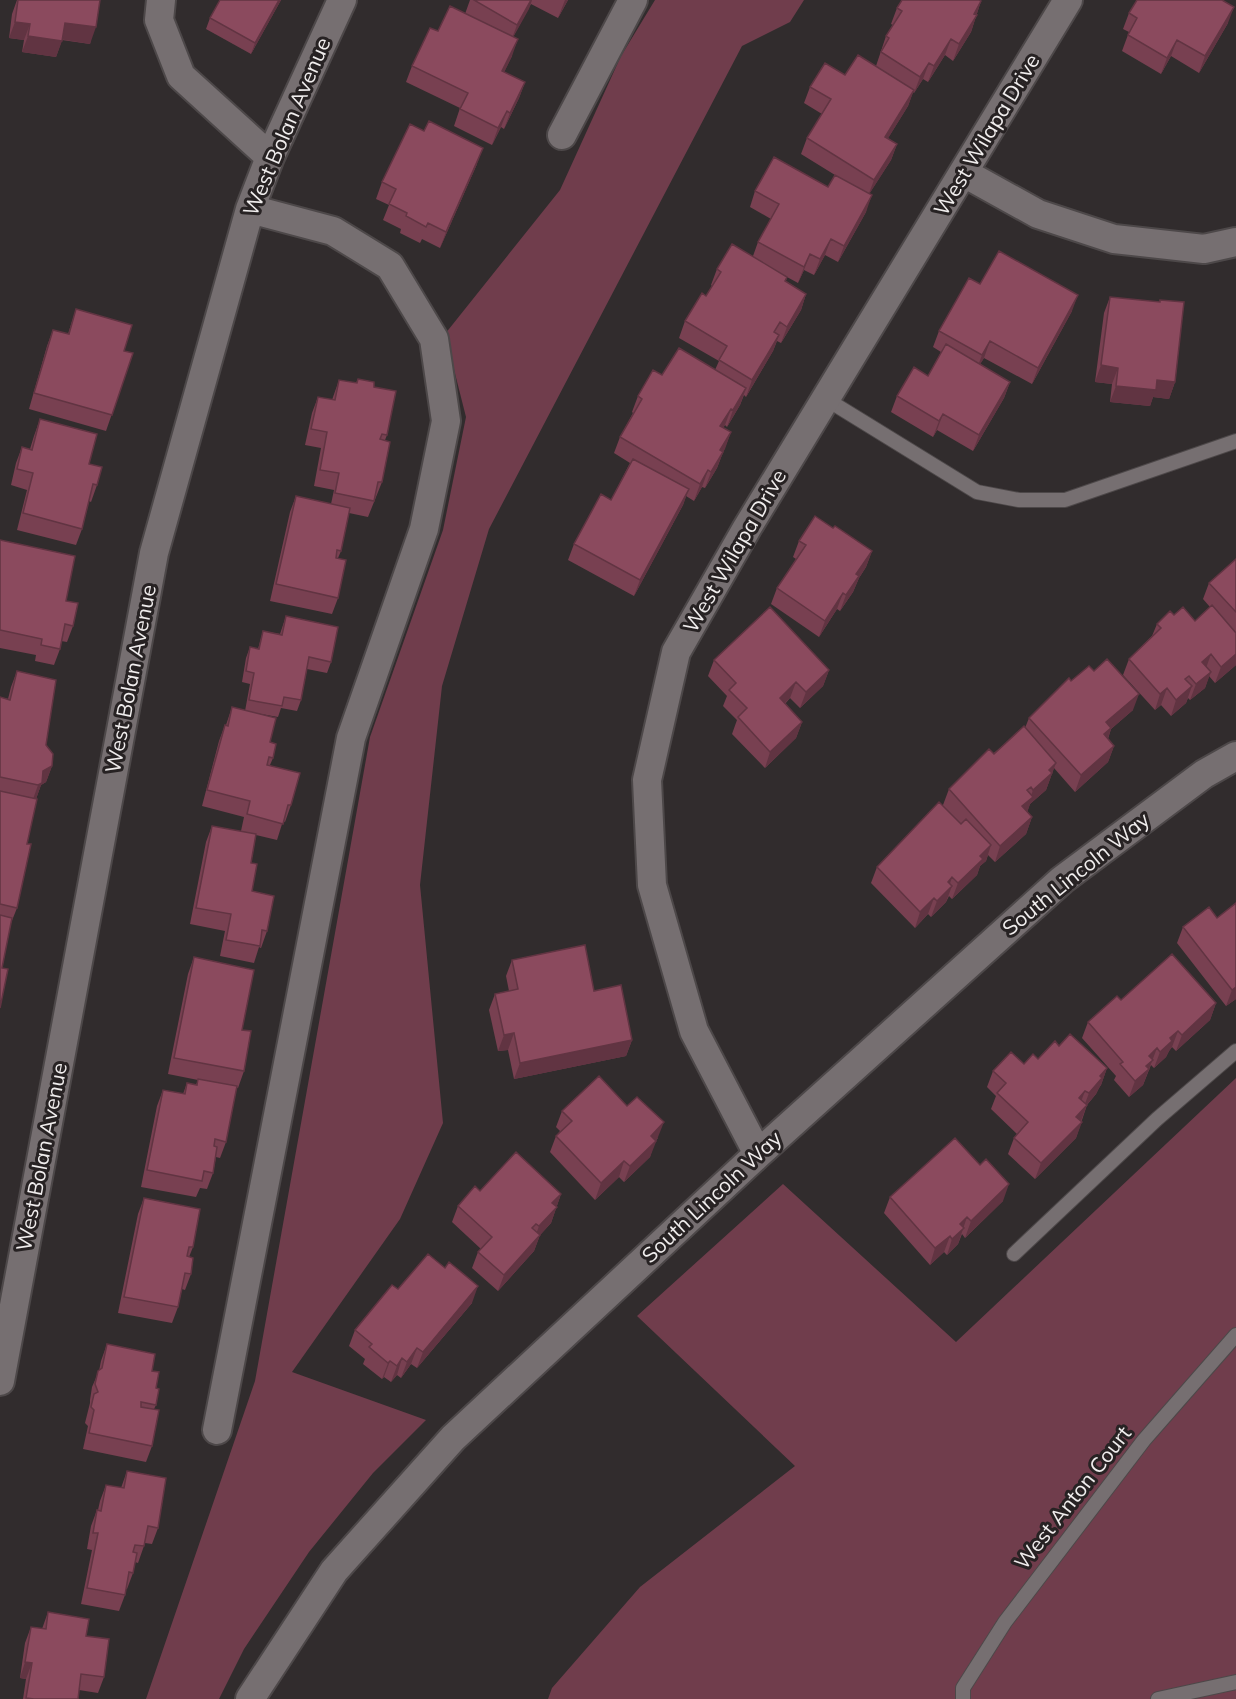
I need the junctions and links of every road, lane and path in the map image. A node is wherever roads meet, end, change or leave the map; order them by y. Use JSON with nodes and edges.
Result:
{"nodes":[{"id":1,"x":161,"y":0,"type":"edge"},
{"id":2,"x":342,"y":0,"type":"edge"},
{"id":3,"x":633,"y":0,"type":"edge"},
{"id":4,"x":1068,"y":0,"type":"edge"},
{"id":5,"x":562,"y":135,"type":"dead end"},
{"id":6,"x":270,"y":157,"type":"junction"},
{"id":7,"x":964,"y":173,"type":"junction"},
{"id":8,"x":250,"y":209,"type":"junction"},
{"id":9,"x":1236,"y":242,"type":"edge"},
{"id":10,"x":826,"y":399,"type":"junction"},
{"id":11,"x":1236,"y":441,"type":"edge"},
{"id":12,"x":1236,"y":756,"type":"edge"},
{"id":13,"x":1236,"y":1051,"type":"edge"},
{"id":14,"x":758,"y":1154,"type":"junction"},
{"id":15,"x":1014,"y":1254,"type":"dead end"},
{"id":16,"x":1236,"y":1335,"type":"edge"},
{"id":17,"x":0,"y":1381,"type":"edge"},
{"id":18,"x":217,"y":1430,"type":"dead end"},
{"id":19,"x":1236,"y":1682,"type":"edge"},
{"id":20,"x":250,"y":1699,"type":"edge"},
{"id":21,"x":963,"y":1699,"type":"edge"},
{"id":22,"x":1158,"y":1699,"type":"edge"}],
"edges":[{"from":1,"to":6,"type":"street"},
{"from":2,"to":6,"type":"street","name":"West Bolan Avenue"},
{"from":3,"to":5,"type":"street"},
{"from":4,"to":7,"type":"street","name":"West Wilapa Drive"},
{"from":6,"to":8,"type":"street","name":"West Bolan Avenue"},
{"from":7,"to":9,"type":"street"},
{"from":7,"to":10,"type":"street","name":"West Wilapa Drive"},
{"from":8,"to":17,"type":"street","name":"West Bolan Avenue"},
{"from":8,"to":18,"type":"street"},
{"from":10,"to":11,"type":"lane"},
{"from":10,"to":14,"type":"street","name":"West Wilapa Drive"},
{"from":12,"to":14,"type":"street","name":"South Lincoln Way"},
{"from":13,"to":15,"type":"lane"},
{"from":14,"to":20,"type":"street","name":"South Lincoln Way"},
{"from":16,"to":21,"type":"lane","name":"West Anton Court"},
{"from":19,"to":22,"type":"lane"}]}
